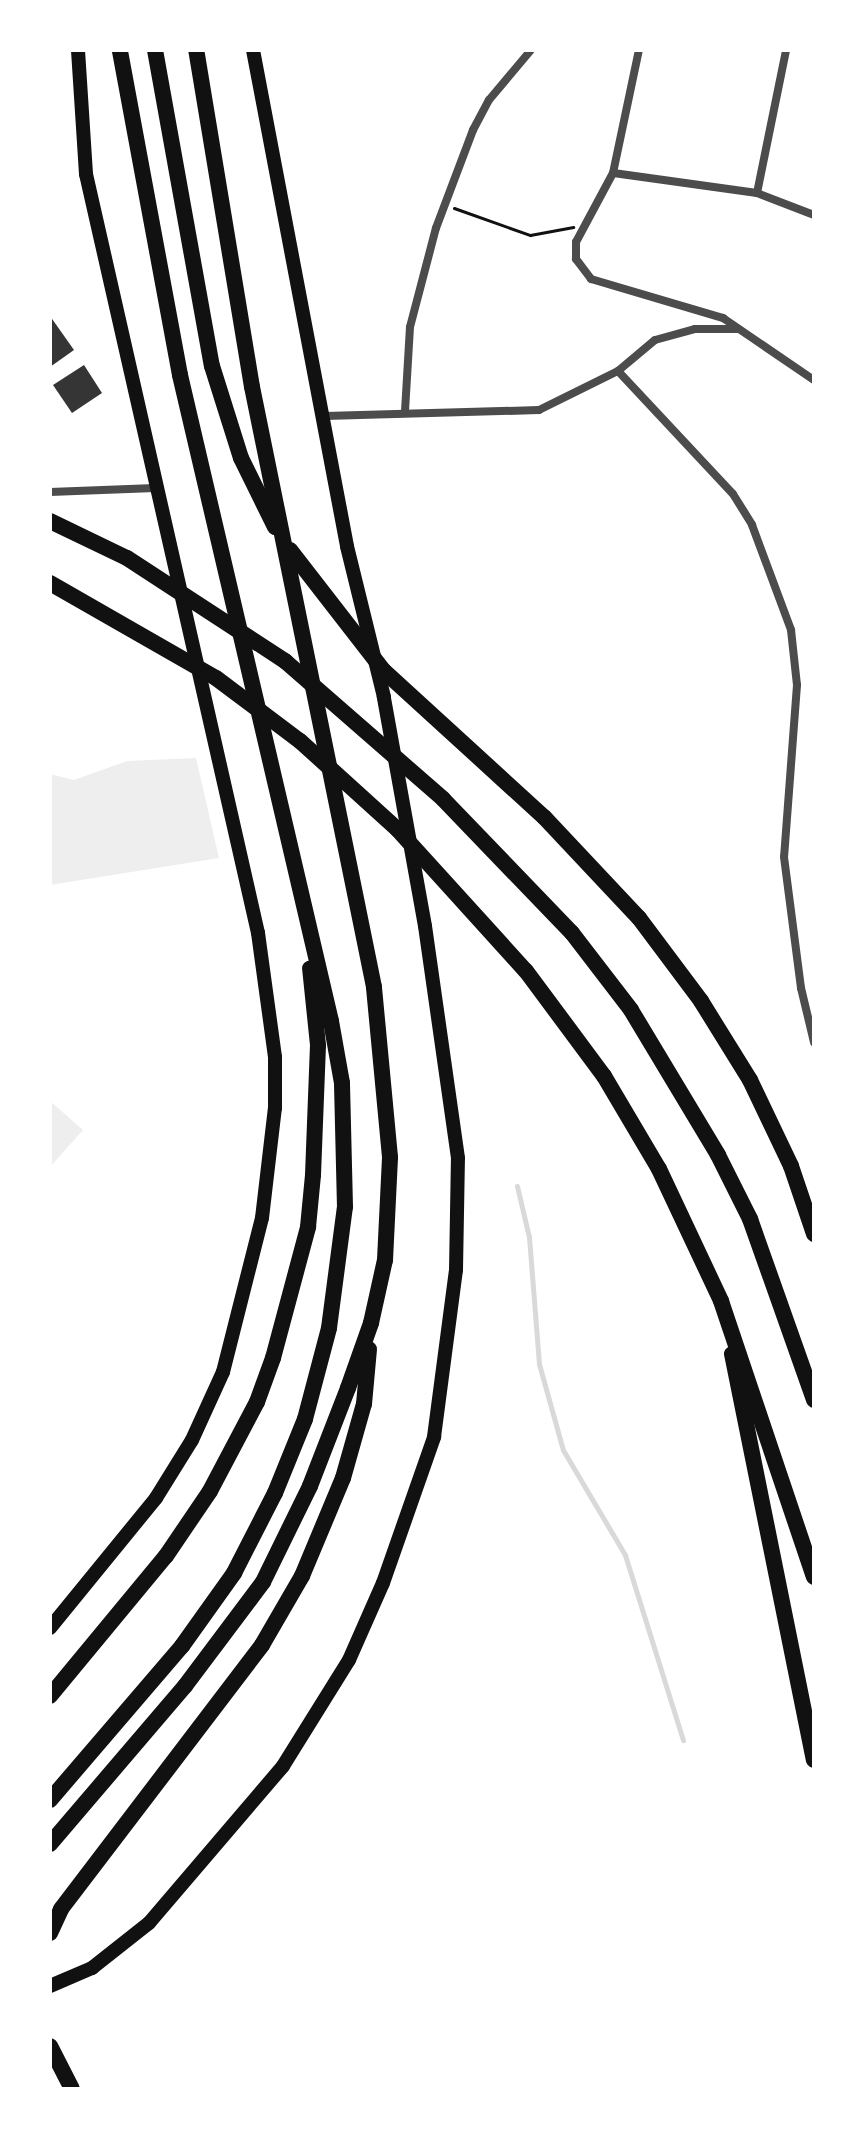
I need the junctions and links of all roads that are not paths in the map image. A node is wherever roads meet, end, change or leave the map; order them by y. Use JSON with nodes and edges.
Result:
{"nodes":[{"id":1,"x":78,"y":50,"type":"edge"},
{"id":2,"x":155,"y":50,"type":"edge"},
{"id":3,"x":196,"y":50,"type":"edge"},
{"id":4,"x":253,"y":50,"type":"edge"},
{"id":5,"x":531,"y":50,"type":"edge"},
{"id":6,"x":639,"y":50,"type":"edge"},
{"id":7,"x":786,"y":50,"type":"edge"},
{"id":8,"x":121,"y":53,"type":"edge"},
{"id":9,"x":613,"y":173,"type":"junction"},
{"id":10,"x":757,"y":193,"type":"junction"},
{"id":11,"x":814,"y":215,"type":"edge"},
{"id":12,"x":743,"y":329,"type":"junction"},
{"id":13,"x":618,"y":371,"type":"junction"},
{"id":14,"x":814,"y":380,"type":"edge"},
{"id":15,"x":405,"y":411,"type":"junction"},
{"id":16,"x":325,"y":416,"type":"junction"},
{"id":17,"x":155,"y":488,"type":"junction"},
{"id":18,"x":50,"y":492,"type":"edge"},
{"id":19,"x":50,"y":521,"type":"edge"},
{"id":20,"x":50,"y":583,"type":"edge"},
{"id":21,"x":305,"y":911,"type":"junction"},
{"id":22,"x":814,"y":1042,"type":"edge"},
{"id":23,"x":814,"y":1234,"type":"edge"},
{"id":24,"x":721,"y":1301,"type":"junction"},
{"id":25,"x":371,"y":1323,"type":"junction"},
{"id":26,"x":814,"y":1400,"type":"edge"},
{"id":27,"x":814,"y":1577,"type":"edge"},
{"id":28,"x":50,"y":1628,"type":"edge"},
{"id":29,"x":50,"y":1696,"type":"edge"},
{"id":30,"x":814,"y":1760,"type":"edge"},
{"id":31,"x":50,"y":1800,"type":"edge"},
{"id":32,"x":50,"y":1844,"type":"edge"},
{"id":33,"x":50,"y":1933,"type":"edge"},
{"id":34,"x":50,"y":1986,"type":"edge"},
{"id":35,"x":50,"y":2046,"type":"edge"},
{"id":36,"x":72,"y":2089,"type":"edge"}],
"edges":[{"from":1,"to":17,"type":"main road"},
{"from":2,"to":23,"type":"highway"},
{"from":3,"to":25,"type":"highway"},
{"from":4,"to":16,"type":"main road"},
{"from":5,"to":15,"type":"street"},
{"from":6,"to":9,"type":"street"},
{"from":7,"to":10,"type":"street"},
{"from":8,"to":21,"type":"highway"},
{"from":9,"to":10,"type":"street"},
{"from":9,"to":12,"type":"street"},
{"from":10,"to":11,"type":"street"},
{"from":12,"to":13,"type":"street"},
{"from":12,"to":14,"type":"street"},
{"from":13,"to":15,"type":"street"},
{"from":13,"to":22,"type":"street"},
{"from":15,"to":16,"type":"street"},
{"from":16,"to":34,"type":"main road"},
{"from":17,"to":18,"type":"street"},
{"from":17,"to":28,"type":"main road"},
{"from":19,"to":26,"type":"highway"},
{"from":20,"to":24,"type":"highway"},
{"from":21,"to":29,"type":"highway"},
{"from":21,"to":31,"type":"highway"},
{"from":24,"to":27,"type":"highway"},
{"from":24,"to":30,"type":"highway"},
{"from":25,"to":32,"type":"highway"},
{"from":25,"to":33,"type":"highway"},
{"from":35,"to":36,"type":"highway"}]}
